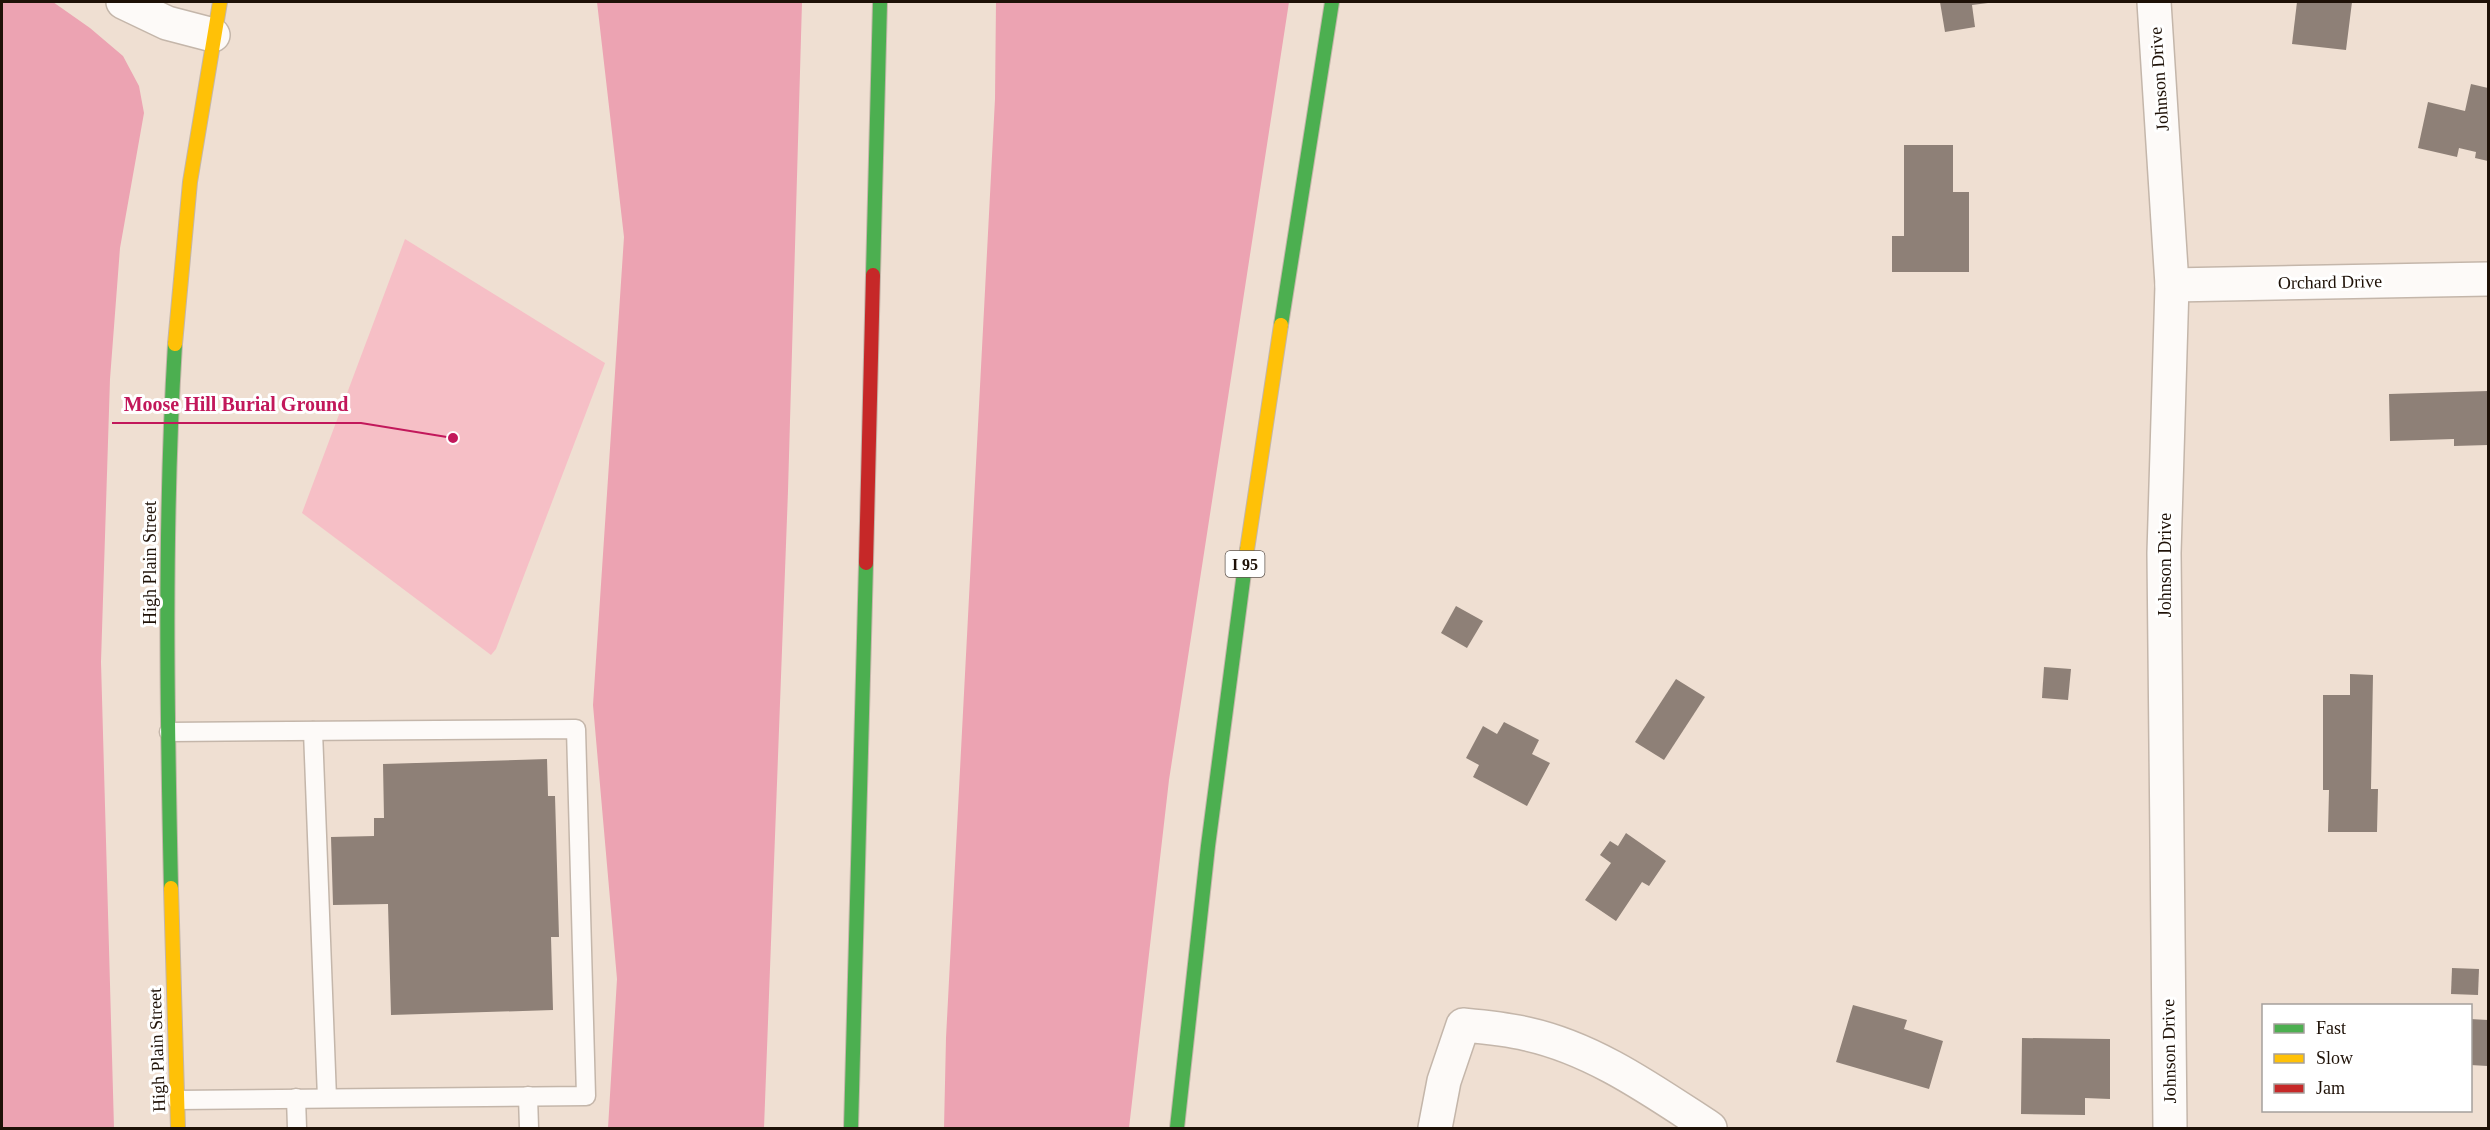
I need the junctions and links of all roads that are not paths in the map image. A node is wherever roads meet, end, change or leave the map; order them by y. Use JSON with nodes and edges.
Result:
{"nodes":[{"id":1,"x":123,"y":2,"type":"edge"},
{"id":2,"x":220,"y":2,"type":"edge"},
{"id":3,"x":880,"y":2,"type":"edge"},
{"id":4,"x":1332,"y":2,"type":"edge"},
{"id":5,"x":2154,"y":2,"type":"edge"},
{"id":6,"x":213,"y":35,"type":"junction"},
{"id":7,"x":2488,"y":279,"type":"edge"},
{"id":8,"x":2172,"y":285,"type":"junction"},
{"id":9,"x":313,"y":731,"type":"junction"},
{"id":10,"x":169,"y":732,"type":"junction"},
{"id":11,"x":528,"y":1096,"type":"junction"},
{"id":12,"x":296,"y":1098,"type":"junction"},
{"id":13,"x":327,"y":1098,"type":"junction"},
{"id":14,"x":177,"y":1100,"type":"junction"},
{"id":15,"x":178,"y":1128,"type":"edge"},
{"id":16,"x":297,"y":1128,"type":"edge"},
{"id":17,"x":529,"y":1128,"type":"edge"},
{"id":18,"x":851,"y":1128,"type":"edge"},
{"id":19,"x":1177,"y":1128,"type":"edge"},
{"id":20,"x":1436,"y":1128,"type":"edge"},
{"id":21,"x":1710,"y":1128,"type":"edge"},
{"id":22,"x":2170,"y":1128,"type":"edge"}],
"edges":[{"from":1,"to":6,"type":"street"},
{"from":2,"to":6,"type":"main road","name":"High Plain Street"},
{"from":3,"to":18,"type":"main road"},
{"from":4,"to":19,"type":"main road","number":"I 95"},
{"from":5,"to":8,"type":"street","name":"Johnson Drive"},
{"from":6,"to":10,"type":"main road","name":"High Plain Street"},
{"from":7,"to":8,"type":"street","name":"Orchard Drive"},
{"from":8,"to":22,"type":"street","name":"Johnson Drive"},
{"from":9,"to":10,"type":"lane"},
{"from":9,"to":11,"type":"lane"},
{"from":9,"to":13,"type":"lane"},
{"from":10,"to":14,"type":"main road","name":"High Plain Street"},
{"from":11,"to":13,"type":"lane"},
{"from":11,"to":17,"type":"lane"},
{"from":12,"to":13,"type":"lane"},
{"from":12,"to":14,"type":"lane"},
{"from":12,"to":16,"type":"lane"},
{"from":14,"to":15,"type":"main road","name":"High Plain Street"},
{"from":20,"to":21,"type":"street"}]}
